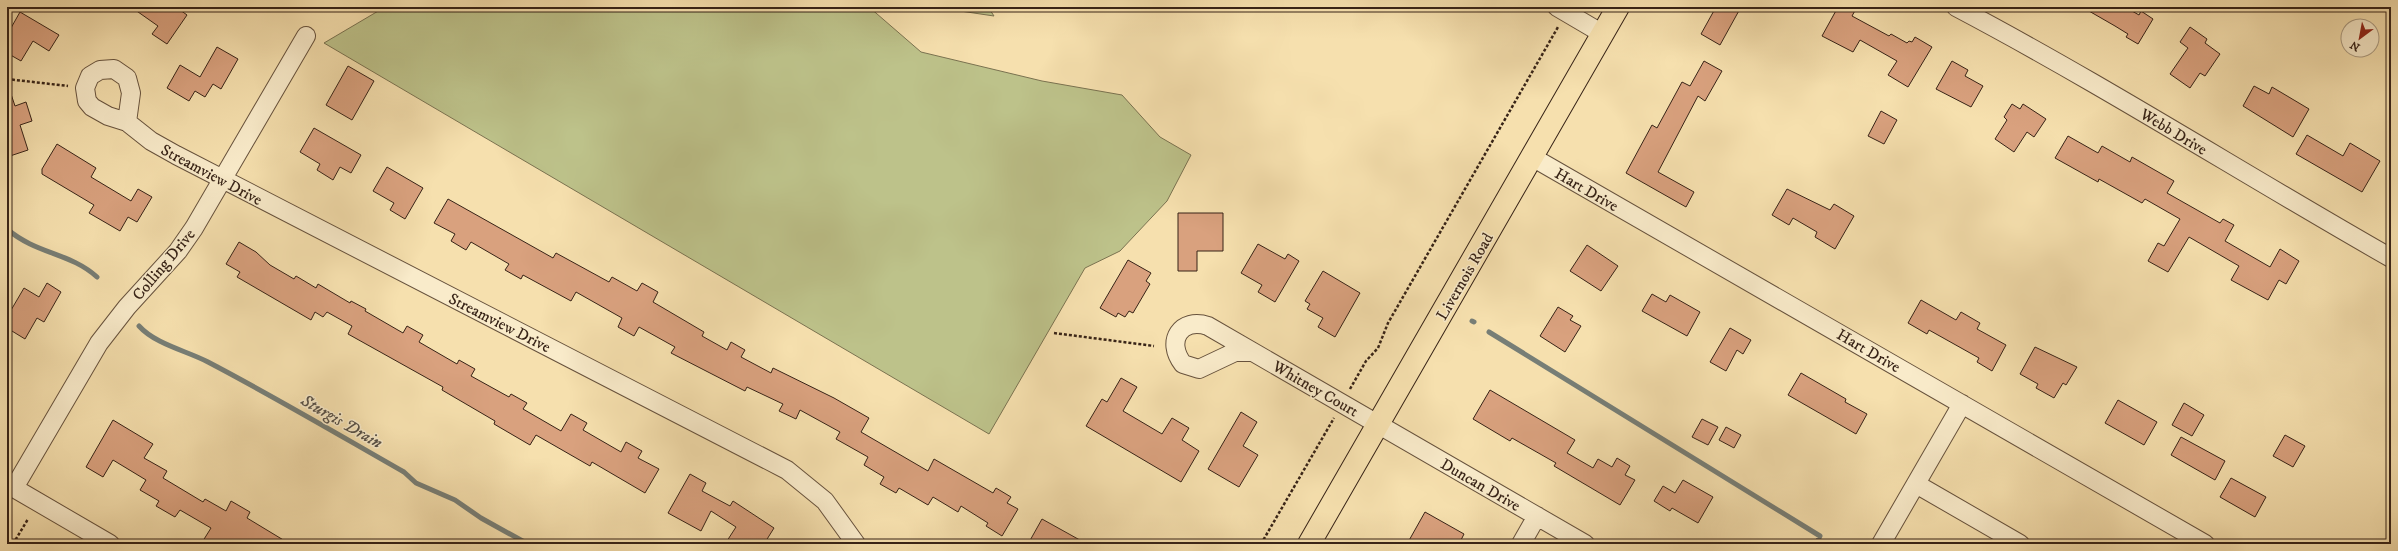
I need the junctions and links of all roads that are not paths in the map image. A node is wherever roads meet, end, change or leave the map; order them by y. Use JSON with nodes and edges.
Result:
{"nodes":[{"id":1,"x":1618,"y":7,"type":"edge"},
{"id":2,"x":1956,"y":7,"type":"edge"},
{"id":3,"x":1561,"y":10,"type":"edge"},
{"id":4,"x":1603,"y":34,"type":"junction"},
{"id":5,"x":306,"y":36,"type":"dead end"},
{"id":6,"x":127,"y":122,"type":"dead end"},
{"id":7,"x":1532,"y":157,"type":"junction"},
{"id":8,"x":222,"y":180,"type":"junction"},
{"id":9,"x":2391,"y":258,"type":"edge"},
{"id":10,"x":1253,"y":352,"type":"dead end"},
{"id":11,"x":1962,"y":404,"type":"junction"},
{"id":12,"x":1378,"y":424,"type":"junction"},
{"id":13,"x":1916,"y":484,"type":"junction"},
{"id":14,"x":10,"y":486,"type":"edge"},
{"id":15,"x":1536,"y":516,"type":"junction"},
{"id":16,"x":2178,"y":537,"type":"edge"},
{"id":17,"x":110,"y":544,"type":"edge"},
{"id":18,"x":856,"y":544,"type":"edge"},
{"id":19,"x":1309,"y":544,"type":"edge"},
{"id":20,"x":1521,"y":544,"type":"edge"},
{"id":21,"x":1585,"y":544,"type":"edge"},
{"id":22,"x":1881,"y":544,"type":"edge"},
{"id":23,"x":2020,"y":544,"type":"edge"},
{"id":24,"x":2205,"y":544,"type":"edge"}],
"edges":[{"from":1,"to":4,"type":"main road","name":"Livernois Road"},
{"from":2,"to":9,"type":"street","name":"Webb Drive"},
{"from":3,"to":4,"type":"street"},
{"from":4,"to":7,"type":"main road","name":"Livernois Road"},
{"from":5,"to":8,"type":"street","name":"Colling Drive"},
{"from":6,"to":8,"type":"street","name":"Streamview Drive"},
{"from":7,"to":11,"type":"street","name":"Hart Drive"},
{"from":7,"to":12,"type":"main road","name":"Livernois Road"},
{"from":8,"to":14,"type":"street","name":"Colling Drive"},
{"from":8,"to":18,"type":"street","name":"Streamview Drive"},
{"from":10,"to":12,"type":"street","name":"Whitney Court"},
{"from":11,"to":13,"type":"street"},
{"from":11,"to":16,"type":"street","name":"Hart Drive"},
{"from":12,"to":15,"type":"street","name":"Duncan Drive"},
{"from":12,"to":19,"type":"main road","name":"Livernois Road"},
{"from":13,"to":22,"type":"street"},
{"from":13,"to":23,"type":"street"},
{"from":14,"to":17,"type":"street"},
{"from":15,"to":20,"type":"street"},
{"from":15,"to":21,"type":"street","name":"Duncan Drive"},
{"from":16,"to":24,"type":"street","name":"Hart Drive"}]}
